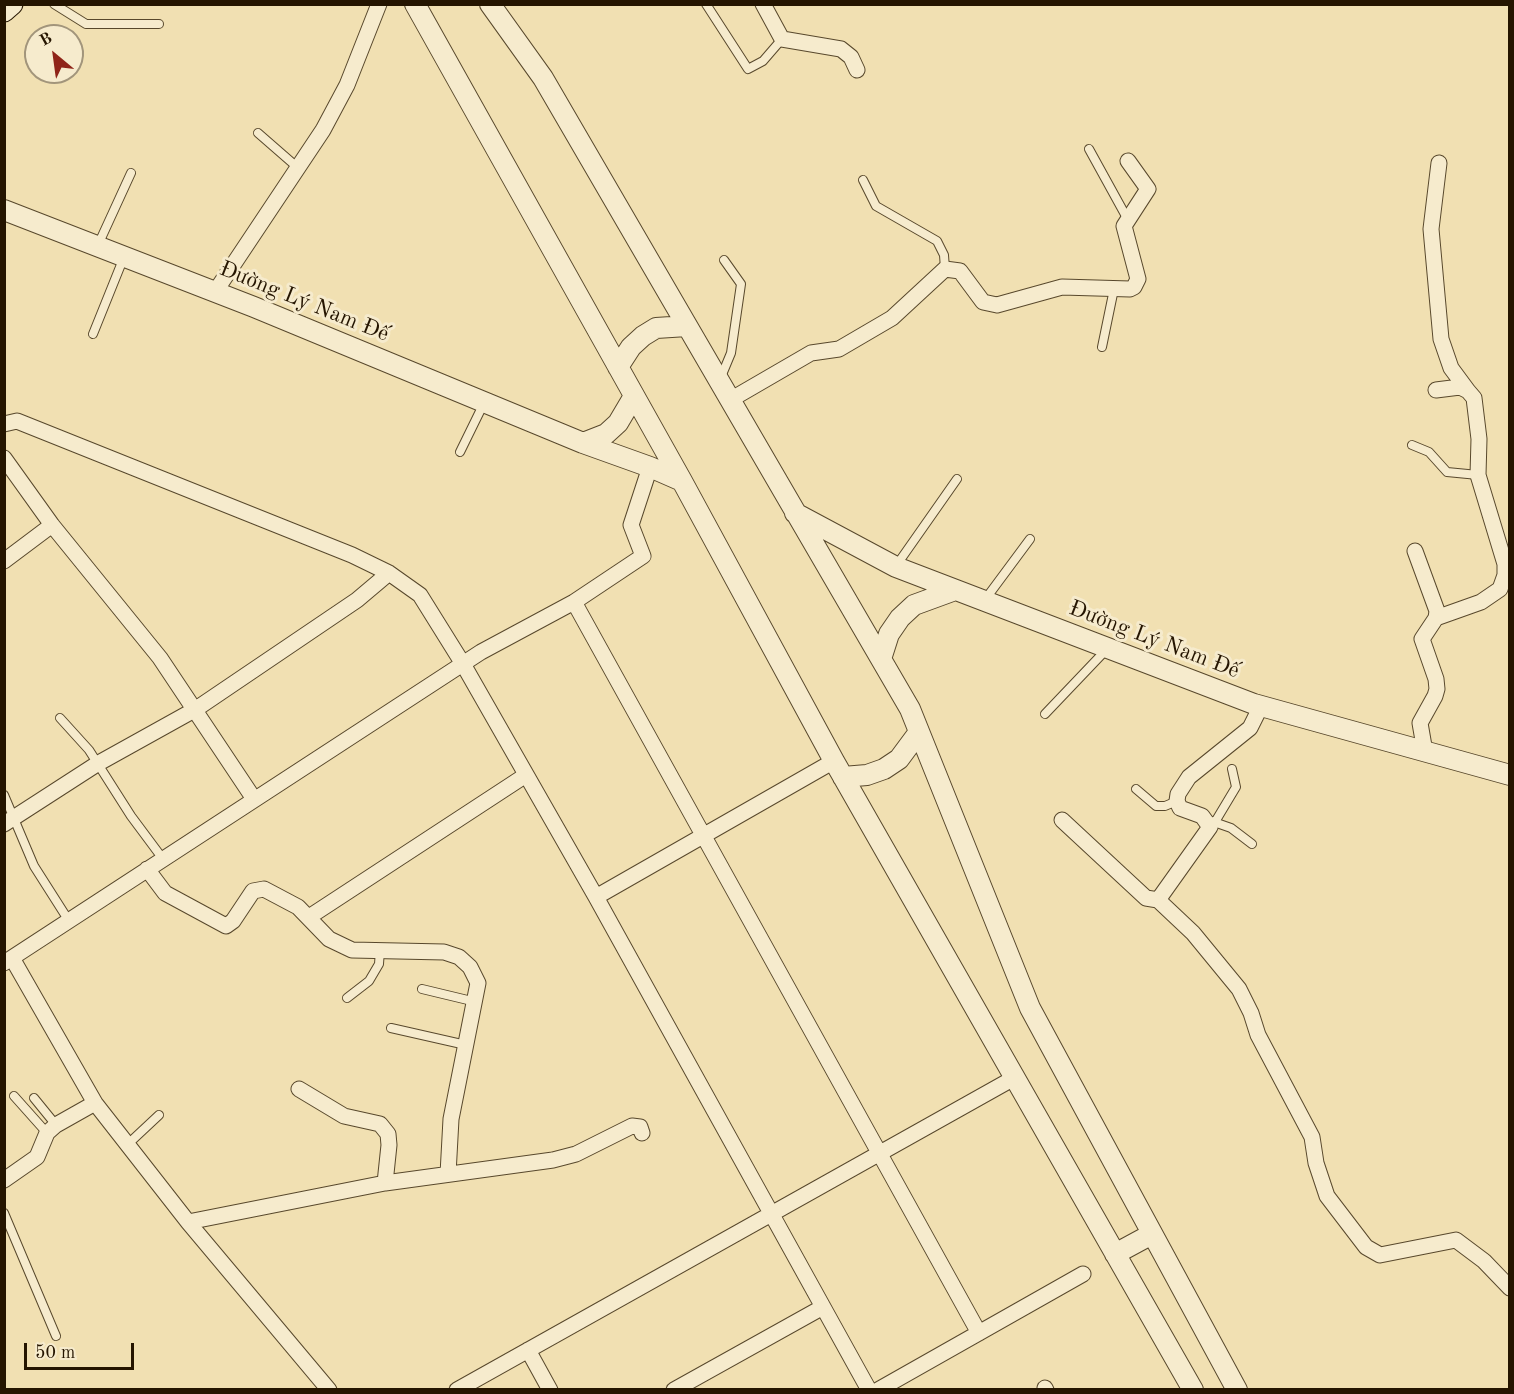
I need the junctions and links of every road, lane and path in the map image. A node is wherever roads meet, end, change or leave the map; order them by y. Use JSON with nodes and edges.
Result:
{"nodes":[{"id":1,"x":12,"y":4,"type":"edge"},
{"id":2,"x":54,"y":4,"type":"edge"},
{"id":3,"x":379,"y":4,"type":"edge"},
{"id":4,"x":415,"y":4,"type":"edge"},
{"id":5,"x":490,"y":4,"type":"edge"},
{"id":6,"x":705,"y":4,"type":"edge"},
{"id":7,"x":764,"y":4,"type":"edge"},
{"id":8,"x":4,"y":11,"type":"edge"},
{"id":9,"x":159,"y":24,"type":"dead end"},
{"id":10,"x":782,"y":39,"type":"junction"},
{"id":11,"x":857,"y":70,"type":"dead end"},
{"id":12,"x":258,"y":133,"type":"dead end"},
{"id":13,"x":1089,"y":149,"type":"dead end"},
{"id":14,"x":1128,"y":161,"type":"dead end"},
{"id":15,"x":1439,"y":163,"type":"dead end"},
{"id":16,"x":297,"y":167,"type":"junction"},
{"id":17,"x":131,"y":173,"type":"dead end"},
{"id":18,"x":863,"y":180,"type":"dead end"},
{"id":19,"x":4,"y":210,"type":"edge"},
{"id":20,"x":1126,"y":218,"type":"junction"},
{"id":21,"x":97,"y":246,"type":"junction"},
{"id":22,"x":124,"y":257,"type":"junction"},
{"id":23,"x":724,"y":260,"type":"dead end"},
{"id":24,"x":945,"y":269,"type":"junction"},
{"id":25,"x":1114,"y":289,"type":"junction"},
{"id":26,"x":215,"y":292,"type":"junction"},
{"id":27,"x":687,"y":326,"type":"junction"},
{"id":28,"x":93,"y":334,"type":"dead end"},
{"id":29,"x":1102,"y":347,"type":"dead end"},
{"id":30,"x":618,"y":367,"type":"junction"},
{"id":31,"x":719,"y":381,"type":"junction"},
{"id":32,"x":1436,"y":390,"type":"dead end"},
{"id":33,"x":1468,"y":391,"type":"junction"},
{"id":34,"x":634,"y":396,"type":"junction"},
{"id":35,"x":730,"y":400,"type":"junction"},
{"id":36,"x":485,"y":401,"type":"junction"},
{"id":37,"x":4,"y":424,"type":"edge"},
{"id":38,"x":584,"y":443,"type":"junction"},
{"id":39,"x":1412,"y":445,"type":"dead end"},
{"id":40,"x":460,"y":452,"type":"dead end"},
{"id":41,"x":4,"y":458,"type":"edge"},
{"id":42,"x":650,"y":467,"type":"junction"},
{"id":43,"x":1478,"y":475,"type":"junction"},
{"id":44,"x":957,"y":479,"type":"dead end"},
{"id":45,"x":682,"y":481,"type":"junction"},
{"id":46,"x":795,"y":513,"type":"junction"},
{"id":47,"x":52,"y":525,"type":"junction"},
{"id":48,"x":1030,"y":539,"type":"dead end"},
{"id":49,"x":1415,"y":551,"type":"dead end"},
{"id":50,"x":4,"y":561,"type":"edge"},
{"id":51,"x":896,"y":567,"type":"junction"},
{"id":52,"x":389,"y":573,"type":"junction"},
{"id":53,"x":955,"y":590,"type":"junction"},
{"id":54,"x":984,"y":601,"type":"junction"},
{"id":55,"x":574,"y":602,"type":"junction"},
{"id":56,"x":1436,"y":618,"type":"junction"},
{"id":57,"x":1107,"y":648,"type":"junction"},
{"id":58,"x":881,"y":659,"type":"junction"},
{"id":59,"x":463,"y":664,"type":"junction"},
{"id":60,"x":1261,"y":706,"type":"junction"},
{"id":61,"x":196,"y":709,"type":"junction"},
{"id":62,"x":1045,"y":714,"type":"dead end"},
{"id":63,"x":60,"y":718,"type":"dead end"},
{"id":64,"x":919,"y":732,"type":"junction"},
{"id":65,"x":1425,"y":752,"type":"junction"},
{"id":66,"x":98,"y":764,"type":"junction"},
{"id":67,"x":838,"y":769,"type":"junction"},
{"id":68,"x":1232,"y":769,"type":"dead end"},
{"id":69,"x":526,"y":775,"type":"junction"},
{"id":70,"x":1509,"y":775,"type":"edge"},
{"id":71,"x":1136,"y":789,"type":"dead end"},
{"id":72,"x":4,"y":795,"type":"edge"},
{"id":73,"x":254,"y":799,"type":"junction"},
{"id":74,"x":1177,"y":801,"type":"junction"},
{"id":75,"x":1062,"y":820,"type":"dead end"},
{"id":76,"x":9,"y":821,"type":"edge"},
{"id":77,"x":1211,"y":821,"type":"junction"},
{"id":78,"x":703,"y":837,"type":"junction"},
{"id":79,"x":1252,"y":844,"type":"dead end"},
{"id":80,"x":163,"y":859,"type":"junction"},
{"id":81,"x":147,"y":869,"type":"junction"},
{"id":82,"x":596,"y":897,"type":"junction"},
{"id":83,"x":1158,"y":900,"type":"junction"},
{"id":84,"x":309,"y":917,"type":"junction"},
{"id":85,"x":69,"y":921,"type":"junction"},
{"id":86,"x":380,"y":950,"type":"junction"},
{"id":87,"x":8,"y":961,"type":"edge"},
{"id":88,"x":422,"y":989,"type":"dead end"},
{"id":89,"x":347,"y":998,"type":"dead end"},
{"id":90,"x":476,"y":1002,"type":"junction"},
{"id":91,"x":391,"y":1028,"type":"dead end"},
{"id":92,"x":466,"y":1046,"type":"junction"},
{"id":93,"x":1014,"y":1078,"type":"junction"},
{"id":94,"x":299,"y":1089,"type":"dead end"},
{"id":95,"x":14,"y":1096,"type":"dead end"},
{"id":96,"x":34,"y":1098,"type":"dead end"},
{"id":97,"x":95,"y":1103,"type":"junction"},
{"id":98,"x":159,"y":1115,"type":"dead end"},
{"id":99,"x":51,"y":1129,"type":"junction"},
{"id":100,"x":642,"y":1133,"type":"dead end"},
{"id":101,"x":128,"y":1144,"type":"junction"},
{"id":102,"x":880,"y":1154,"type":"junction"},
{"id":103,"x":448,"y":1174,"type":"junction"},
{"id":104,"x":4,"y":1180,"type":"edge"},
{"id":105,"x":385,"y":1184,"type":"junction"},
{"id":106,"x":4,"y":1213,"type":"edge"},
{"id":107,"x":770,"y":1215,"type":"junction"},
{"id":108,"x":188,"y":1222,"type":"junction"},
{"id":109,"x":1152,"y":1234,"type":"junction"},
{"id":110,"x":1115,"y":1254,"type":"junction"},
{"id":111,"x":1083,"y":1274,"type":"dead end"},
{"id":112,"x":1509,"y":1288,"type":"edge"},
{"id":113,"x":823,"y":1306,"type":"junction"},
{"id":114,"x":979,"y":1333,"type":"junction"},
{"id":115,"x":56,"y":1336,"type":"dead end"},
{"id":116,"x":528,"y":1350,"type":"junction"},
{"id":117,"x":329,"y":1389,"type":"edge"},
{"id":118,"x":458,"y":1389,"type":"edge"},
{"id":119,"x":550,"y":1389,"type":"edge"},
{"id":120,"x":674,"y":1389,"type":"edge"},
{"id":121,"x":869,"y":1389,"type":"edge"},
{"id":122,"x":878,"y":1389,"type":"edge"},
{"id":123,"x":1193,"y":1389,"type":"edge"},
{"id":124,"x":1237,"y":1389,"type":"edge"}],
"edges":[{"from":1,"to":8,"type":"main road"},
{"from":2,"to":9,"type":"lane"},
{"from":3,"to":16,"type":"street"},
{"from":4,"to":30,"type":"street"},
{"from":5,"to":27,"type":"street"},
{"from":6,"to":10,"type":"lane"},
{"from":7,"to":10,"type":"street"},
{"from":10,"to":11,"type":"street"},
{"from":12,"to":16,"type":"lane"},
{"from":13,"to":20,"type":"lane"},
{"from":14,"to":20,"type":"street"},
{"from":15,"to":33,"type":"street"},
{"from":16,"to":26,"type":"street"},
{"from":17,"to":21,"type":"lane"},
{"from":18,"to":24,"type":"lane"},
{"from":19,"to":21,"type":"street","name":"Đường Lý Nam Đế"},
{"from":20,"to":25,"type":"street"},
{"from":21,"to":22,"type":"street","name":"Đường Lý Nam Đế"},
{"from":22,"to":26,"type":"street","name":"Đường Lý Nam Đế"},
{"from":22,"to":28,"type":"lane"},
{"from":23,"to":31,"type":"lane"},
{"from":24,"to":25,"type":"street"},
{"from":24,"to":35,"type":"street"},
{"from":25,"to":29,"type":"lane"},
{"from":26,"to":36,"type":"street","name":"Đường Lý Nam Đế"},
{"from":27,"to":30,"type":"street"},
{"from":27,"to":31,"type":"street"},
{"from":30,"to":34,"type":"street"},
{"from":31,"to":35,"type":"street"},
{"from":32,"to":33,"type":"street"},
{"from":33,"to":43,"type":"street"},
{"from":34,"to":38,"type":"street"},
{"from":34,"to":45,"type":"street"},
{"from":35,"to":46,"type":"street"},
{"from":36,"to":38,"type":"street","name":"Đường Lý Nam Đế"},
{"from":36,"to":40,"type":"lane"},
{"from":37,"to":52,"type":"street"},
{"from":38,"to":42,"type":"street","name":"Đường Lý Nam Đế"},
{"from":39,"to":43,"type":"lane"},
{"from":41,"to":47,"type":"street"},
{"from":42,"to":45,"type":"street","name":"Đường Lý Nam Đế"},
{"from":42,"to":55,"type":"street"},
{"from":43,"to":56,"type":"street"},
{"from":44,"to":51,"type":"lane"},
{"from":45,"to":67,"type":"street"},
{"from":46,"to":51,"type":"street","name":"Đường Lý Nam Đế"},
{"from":46,"to":58,"type":"street"},
{"from":47,"to":50,"type":"street"},
{"from":47,"to":61,"type":"street"},
{"from":48,"to":54,"type":"lane"},
{"from":49,"to":56,"type":"street"},
{"from":51,"to":53,"type":"street","name":"Đường Lý Nam Đế"},
{"from":52,"to":59,"type":"street"},
{"from":52,"to":61,"type":"street"},
{"from":53,"to":54,"type":"street","name":"Đường Lý Nam Đế"},
{"from":53,"to":58,"type":"street"},
{"from":54,"to":57,"type":"street","name":"Đường Lý Nam Đế"},
{"from":55,"to":59,"type":"street"},
{"from":55,"to":78,"type":"street"},
{"from":56,"to":65,"type":"street"},
{"from":57,"to":60,"type":"street","name":"Đường Lý Nam Đế"},
{"from":57,"to":62,"type":"lane"},
{"from":58,"to":64,"type":"street"},
{"from":59,"to":69,"type":"street"},
{"from":59,"to":73,"type":"street"},
{"from":60,"to":65,"type":"street","name":"Đường Lý Nam Đế"},
{"from":60,"to":74,"type":"street"},
{"from":61,"to":66,"type":"street"},
{"from":61,"to":73,"type":"street"},
{"from":63,"to":66,"type":"lane"},
{"from":64,"to":67,"type":"street"},
{"from":64,"to":109,"type":"street"},
{"from":65,"to":70,"type":"street","name":"Đường Lý Nam Đế"},
{"from":66,"to":76,"type":"street"},
{"from":66,"to":80,"type":"lane"},
{"from":67,"to":78,"type":"street"},
{"from":67,"to":93,"type":"street"},
{"from":68,"to":77,"type":"lane"},
{"from":69,"to":82,"type":"street"},
{"from":69,"to":84,"type":"street"},
{"from":71,"to":74,"type":"lane"},
{"from":72,"to":76,"type":"lane"},
{"from":73,"to":80,"type":"street"},
{"from":74,"to":77,"type":"street"},
{"from":75,"to":83,"type":"street"},
{"from":76,"to":85,"type":"lane"},
{"from":77,"to":79,"type":"lane"},
{"from":77,"to":83,"type":"street"},
{"from":78,"to":82,"type":"street"},
{"from":78,"to":102,"type":"street"},
{"from":80,"to":81,"type":"street"},
{"from":81,"to":84,"type":"street"},
{"from":81,"to":85,"type":"street"},
{"from":82,"to":107,"type":"street"},
{"from":83,"to":112,"type":"street"},
{"from":84,"to":86,"type":"street"},
{"from":85,"to":87,"type":"street"},
{"from":86,"to":89,"type":"lane"},
{"from":86,"to":90,"type":"street"},
{"from":87,"to":97,"type":"street"},
{"from":88,"to":90,"type":"lane"},
{"from":90,"to":92,"type":"street"},
{"from":91,"to":92,"type":"lane"},
{"from":92,"to":103,"type":"street"},
{"from":93,"to":102,"type":"street"},
{"from":93,"to":110,"type":"street"},
{"from":94,"to":105,"type":"street"},
{"from":95,"to":99,"type":"lane"},
{"from":96,"to":99,"type":"lane"},
{"from":97,"to":99,"type":"street"},
{"from":97,"to":101,"type":"street"},
{"from":98,"to":101,"type":"lane"},
{"from":99,"to":104,"type":"street"},
{"from":100,"to":103,"type":"street"},
{"from":101,"to":108,"type":"street"},
{"from":102,"to":107,"type":"street"},
{"from":102,"to":114,"type":"street"},
{"from":103,"to":105,"type":"street"},
{"from":105,"to":108,"type":"street"},
{"from":106,"to":115,"type":"lane"},
{"from":107,"to":113,"type":"street"},
{"from":107,"to":116,"type":"street"},
{"from":108,"to":117,"type":"street"},
{"from":109,"to":110,"type":"street"},
{"from":109,"to":124,"type":"street"},
{"from":110,"to":123,"type":"street"},
{"from":111,"to":114,"type":"street"},
{"from":113,"to":120,"type":"street"},
{"from":113,"to":121,"type":"street"},
{"from":114,"to":122,"type":"street"},
{"from":116,"to":118,"type":"street"},
{"from":116,"to":119,"type":"street"}]}
